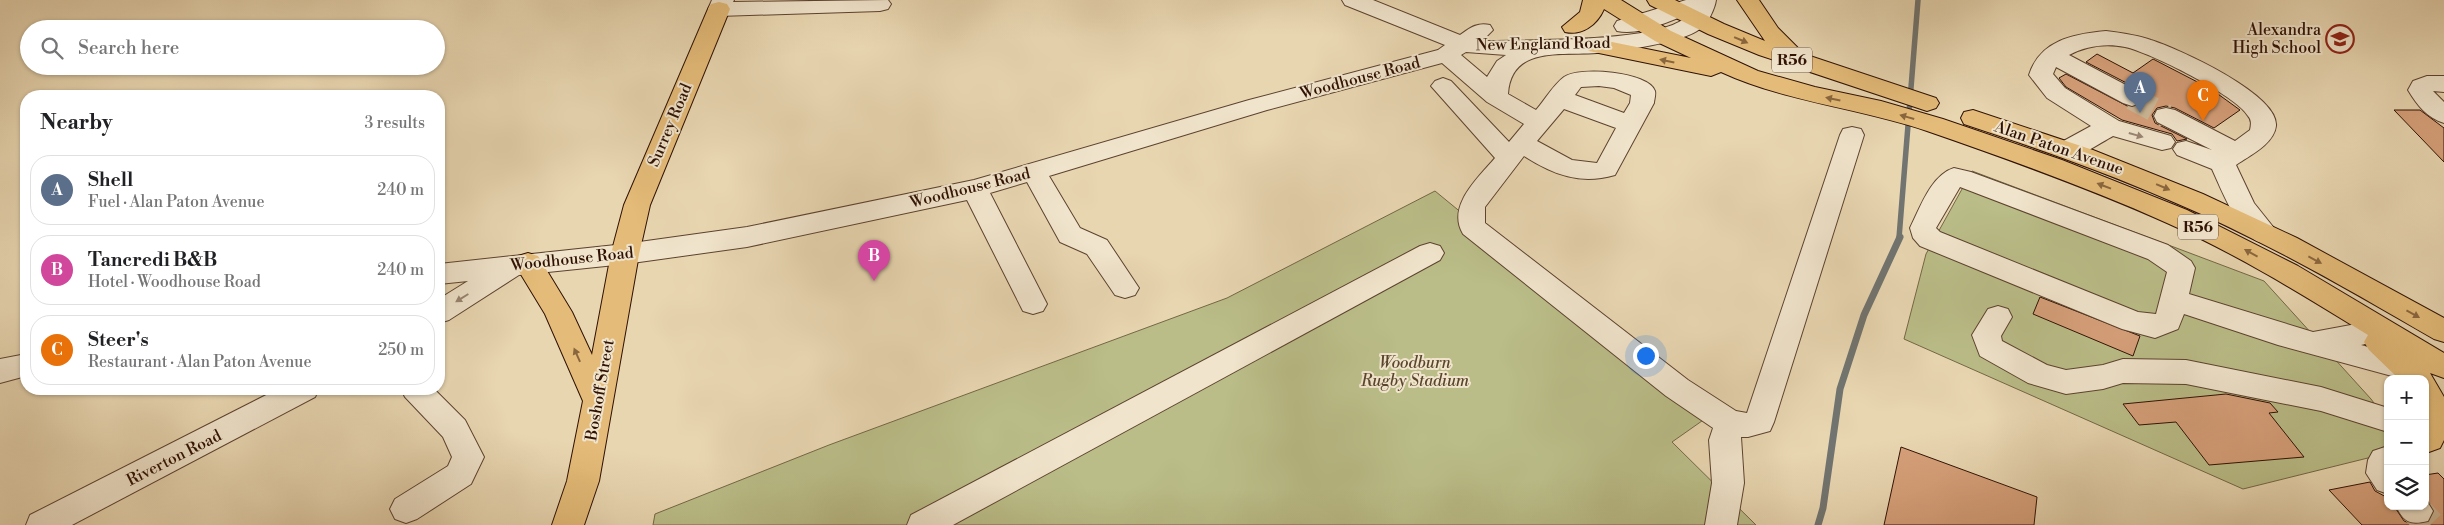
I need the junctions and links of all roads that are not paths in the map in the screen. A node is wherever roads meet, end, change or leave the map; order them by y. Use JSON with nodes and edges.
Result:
{"nodes":[{"id":1,"x":1353,"y":0,"type":"edge"},
{"id":2,"x":1594,"y":0,"type":"edge"},
{"id":3,"x":1604,"y":0,"type":"edge"},
{"id":4,"x":1748,"y":0,"type":"edge"},
{"id":5,"x":880,"y":4,"type":"dead end"},
{"id":6,"x":721,"y":5,"type":"edge"},
{"id":7,"x":1684,"y":13,"type":"edge"},
{"id":8,"x":1642,"y":24,"type":"junction"},
{"id":9,"x":1574,"y":27,"type":"junction"},
{"id":10,"x":1425,"y":30,"type":"junction"},
{"id":11,"x":1482,"y":30,"type":"junction"},
{"id":12,"x":1598,"y":46,"type":"junction"},
{"id":13,"x":1542,"y":47,"type":"junction"},
{"id":14,"x":1454,"y":50,"type":"junction"},
{"id":15,"x":2051,"y":55,"type":"junction"},
{"id":16,"x":1800,"y":63,"type":"junction"},
{"id":17,"x":1750,"y":76,"type":"junction"},
{"id":18,"x":2444,"y":84,"type":"edge"},
{"id":19,"x":1443,"y":86,"type":"dead end"},
{"id":20,"x":1496,"y":97,"type":"junction"},
{"id":21,"x":1559,"y":98,"type":"junction"},
{"id":22,"x":2132,"y":98,"type":"tunnel mouth"},
{"id":23,"x":1885,"y":100,"type":"junction"},
{"id":24,"x":1935,"y":115,"type":"junction"},
{"id":25,"x":2444,"y":115,"type":"edge"},
{"id":26,"x":2166,"y":116,"type":"tunnel mouth"},
{"id":27,"x":1540,"y":122,"type":"junction"},
{"id":28,"x":1631,"y":125,"type":"junction"},
{"id":29,"x":2110,"y":128,"type":"junction"},
{"id":30,"x":1852,"y":135,"type":"dead end"},
{"id":31,"x":2162,"y":142,"type":"dead end"},
{"id":32,"x":2186,"y":149,"type":"dead end"},
{"id":33,"x":1516,"y":150,"type":"junction"},
{"id":34,"x":2067,"y":150,"type":"junction"},
{"id":35,"x":2229,"y":158,"type":"junction"},
{"id":36,"x":1034,"y":172,"type":"junction"},
{"id":37,"x":975,"y":189,"type":"junction"},
{"id":38,"x":2265,"y":233,"type":"junction"},
{"id":39,"x":1430,"y":253,"type":"dead end"},
{"id":40,"x":625,"y":254,"type":"junction"},
{"id":41,"x":521,"y":264,"type":"junction"},
{"id":42,"x":445,"y":273,"type":"edge"},
{"id":43,"x":2288,"y":274,"type":"junction"},
{"id":44,"x":1125,"y":288,"type":"dead end"},
{"id":45,"x":2174,"y":300,"type":"junction"},
{"id":46,"x":1033,"y":304,"type":"dead end"},
{"id":47,"x":445,"y":308,"type":"edge"},
{"id":48,"x":1998,"y":317,"type":"dead end"},
{"id":49,"x":2444,"y":331,"type":"edge"},
{"id":50,"x":2367,"y":333,"type":"junction"},
{"id":51,"x":2316,"y":342,"type":"junction"},
{"id":52,"x":20,"y":366,"type":"edge"},
{"id":53,"x":2444,"y":367,"type":"edge"},
{"id":54,"x":0,"y":371,"type":"edge"},
{"id":55,"x":2406,"y":375,"type":"edge"},
{"id":56,"x":2413,"y":375,"type":"edge"},
{"id":57,"x":274,"y":395,"type":"edge"},
{"id":58,"x":293,"y":395,"type":"edge"},
{"id":59,"x":422,"y":395,"type":"edge"},
{"id":60,"x":2429,"y":397,"type":"edge"},
{"id":61,"x":597,"y":399,"type":"junction"},
{"id":62,"x":2384,"y":419,"type":"edge"},
{"id":63,"x":242,"y":422,"type":"junction"},
{"id":64,"x":1730,"y":423,"type":"junction"},
{"id":65,"x":2431,"y":442,"type":"edge"},
{"id":66,"x":2384,"y":460,"type":"edge"},
{"id":67,"x":2384,"y":476,"type":"edge"},
{"id":68,"x":406,"y":509,"type":"dead end"},
{"id":69,"x":42,"y":525,"type":"edge"},
{"id":70,"x":568,"y":525,"type":"edge"},
{"id":71,"x":923,"y":525,"type":"edge"},
{"id":72,"x":1721,"y":525,"type":"edge"}],
"edges":[{"from":1,"to":10,"type":"street","name":"New England Road"},
{"from":2,"to":9,"type":"main road"},
{"from":3,"to":8,"type":"main road"},
{"from":4,"to":16,"type":"main road"},
{"from":5,"to":6,"type":"street"},
{"from":6,"to":40,"type":"main road","name":"Surrey Road"},
{"from":7,"to":8,"type":"main road"},
{"from":7,"to":8,"type":"street","name":"New England Road"},
{"from":7,"to":12,"type":"street","name":"New England Road"},
{"from":7,"to":16,"type":"main road","number":"R56","one_way":true},
{"from":7,"to":17,"type":"main road","number":"R56"},
{"from":8,"to":9,"type":"street","name":"New England Road"},
{"from":9,"to":11,"type":"street","name":"New England Road"},
{"from":10,"to":11,"type":"street","name":"New England Road"},
{"from":10,"to":14,"type":"street","name":"New England Road"},
{"from":11,"to":14,"type":"street","name":"Woodhouse Road"},
{"from":12,"to":13,"type":"street","name":"New England Road"},
{"from":17,"to":12,"type":"main road","one_way":true},
{"from":13,"to":14,"type":"street","name":"New England Road"},
{"from":13,"to":20,"type":"street"},
{"from":14,"to":20,"type":"street"},
{"from":14,"to":36,"type":"street","name":"Woodhouse Road"},
{"from":15,"to":22,"type":"street"},
{"from":15,"to":29,"type":"street"},
{"from":15,"to":35,"type":"street"},
{"from":16,"to":23,"type":"main road","number":"R56"},
{"from":23,"to":17,"type":"main road","number":"R56","one_way":true},
{"from":18,"to":25,"type":"street"},
{"from":19,"to":33,"type":"street"},
{"from":20,"to":27,"type":"street"},
{"from":21,"to":27,"type":"street"},
{"from":21,"to":28,"type":"street"},
{"from":21,"to":28,"type":"street"},
{"from":23,"to":24,"type":"main road","number":"R56"},
{"from":24,"to":34,"type":"main road","name":"Alan Paton Avenue","number":"R56"},
{"from":43,"to":24,"type":"main road","name":"Alan Paton Avenue","number":"R56","one_way":true},
{"from":26,"to":35,"type":"street"},
{"from":27,"to":33,"type":"street"},
{"from":28,"to":33,"type":"street"},
{"from":29,"to":31,"type":"street","one_way":true},
{"from":29,"to":34,"type":"street"},
{"from":30,"to":64,"type":"street"},
{"from":32,"to":35,"type":"street"},
{"from":33,"to":64,"type":"street"},
{"from":34,"to":38,"type":"main road","name":"Alan Paton Avenue","number":"R56","one_way":true},
{"from":35,"to":38,"type":"street"},
{"from":36,"to":37,"type":"street","name":"Woodhouse Road"},
{"from":36,"to":44,"type":"street"},
{"from":37,"to":40,"type":"street","name":"Woodhouse Road"},
{"from":37,"to":46,"type":"street"},
{"from":38,"to":49,"type":"main road","name":"Alan Paton Avenue","number":"R56","one_way":true},
{"from":39,"to":71,"type":"street"},
{"from":40,"to":41,"type":"street","name":"Woodhouse Road"},
{"from":40,"to":61,"type":"main road","name":"Boshoff Street"},
{"from":41,"to":42,"type":"street","name":"Woodhouse Road"},
{"from":41,"to":47,"type":"street","one_way":true},
{"from":61,"to":41,"type":"main road","one_way":true},
{"from":43,"to":50,"type":"main road"},
{"from":43,"to":53,"type":"main road","name":"Alan Paton Avenue","number":"R56"},
{"from":45,"to":45,"type":"street"},
{"from":45,"to":51,"type":"street"},
{"from":48,"to":62,"type":"street"},
{"from":50,"to":51,"type":"street"},
{"from":50,"to":56,"type":"main road"},
{"from":51,"to":55,"type":"street"},
{"from":52,"to":54,"type":"street"},
{"from":57,"to":63,"type":"street"},
{"from":58,"to":63,"type":"street","name":"Riverton Road"},
{"from":59,"to":68,"type":"street"},
{"from":60,"to":65,"type":"main road"},
{"from":61,"to":70,"type":"main road","name":"Boshoff Street"},
{"from":63,"to":69,"type":"street","name":"Riverton Road"},
{"from":64,"to":72,"type":"street"},
{"from":66,"to":67,"type":"street"}]}
